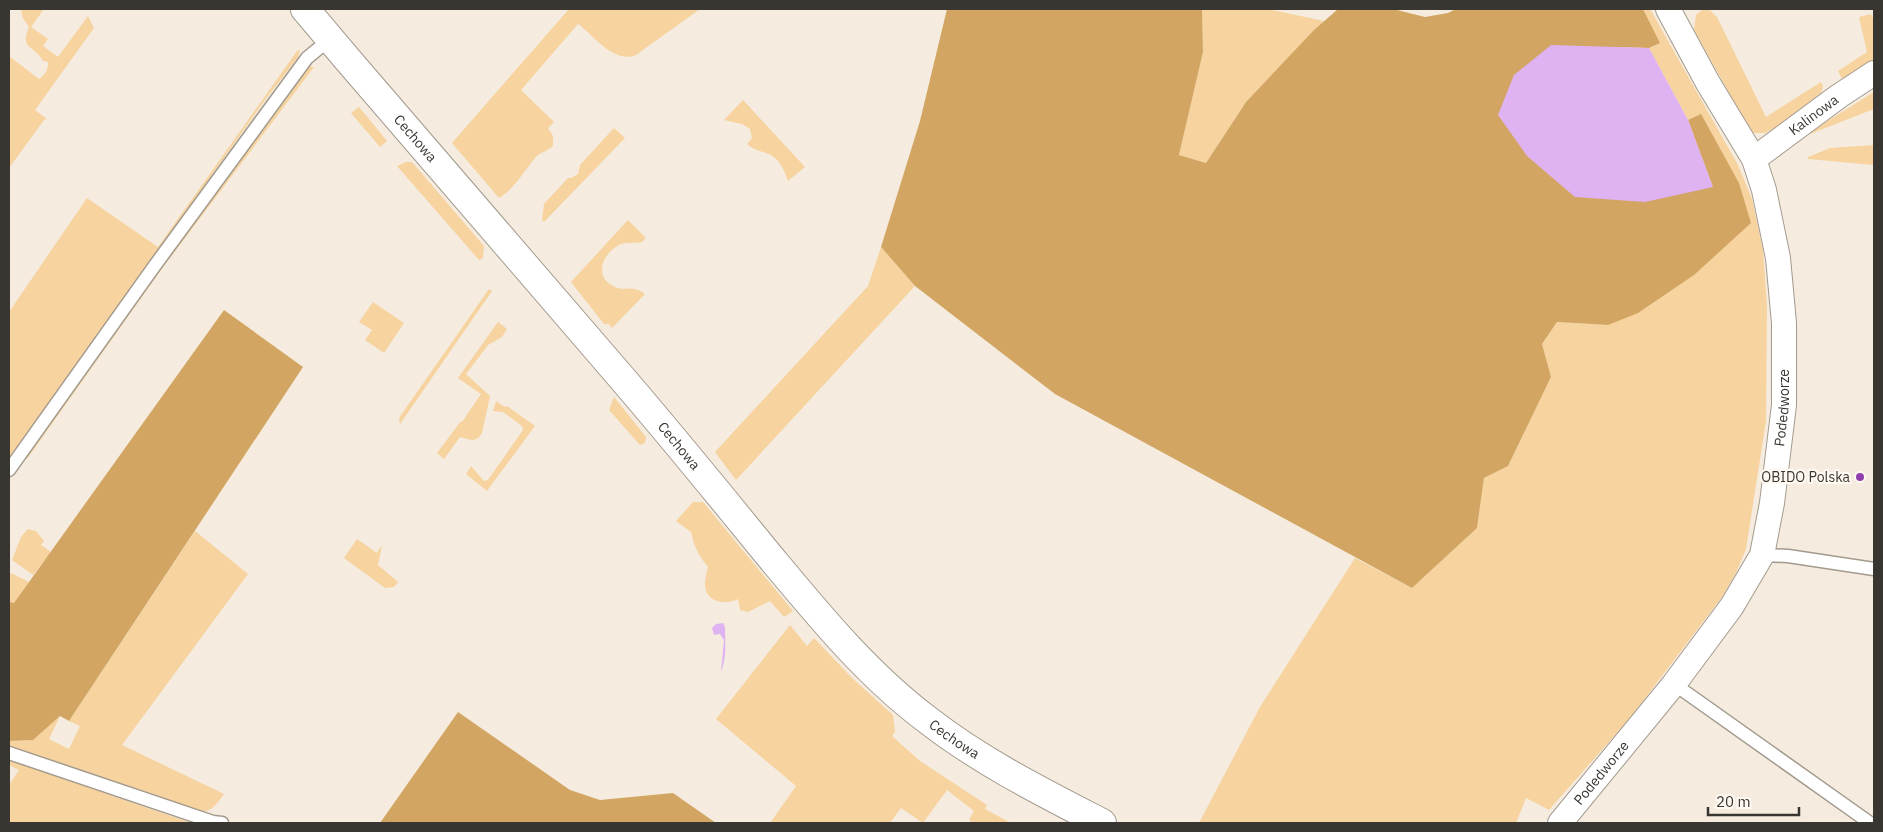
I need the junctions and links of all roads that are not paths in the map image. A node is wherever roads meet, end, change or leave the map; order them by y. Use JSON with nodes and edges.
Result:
{"nodes":[{"id":1,"x":305,"y":9,"type":"edge"},
{"id":2,"x":1668,"y":9,"type":"edge"},
{"id":3,"x":330,"y":38,"type":"junction"},
{"id":4,"x":1874,"y":73,"type":"edge"},
{"id":5,"x":1754,"y":160,"type":"junction"},
{"id":6,"x":9,"y":470,"type":"edge"},
{"id":7,"x":1762,"y":555,"type":"junction"},
{"id":8,"x":1874,"y":569,"type":"edge"},
{"id":9,"x":1674,"y":684,"type":"junction"},
{"id":10,"x":9,"y":753,"type":"edge"},
{"id":11,"x":222,"y":823,"type":"edge"},
{"id":12,"x":1102,"y":823,"type":"edge"},
{"id":13,"x":1560,"y":823,"type":"edge"},
{"id":14,"x":1870,"y":823,"type":"edge"}],
"edges":[{"from":1,"to":3,"type":"street","name":"Cechowa"},
{"from":2,"to":5,"type":"street","name":"Podedworze"},
{"from":3,"to":6,"type":"lane"},
{"from":3,"to":12,"type":"street","name":"Cechowa"},
{"from":4,"to":5,"type":"street","name":"Kalinowa"},
{"from":5,"to":7,"type":"street","name":"Podedworze"},
{"from":7,"to":8,"type":"lane"},
{"from":7,"to":9,"type":"street","name":"Podedworze"},
{"from":9,"to":13,"type":"street","name":"Podedworze"},
{"from":9,"to":14,"type":"lane"},
{"from":10,"to":11,"type":"lane"}]}
